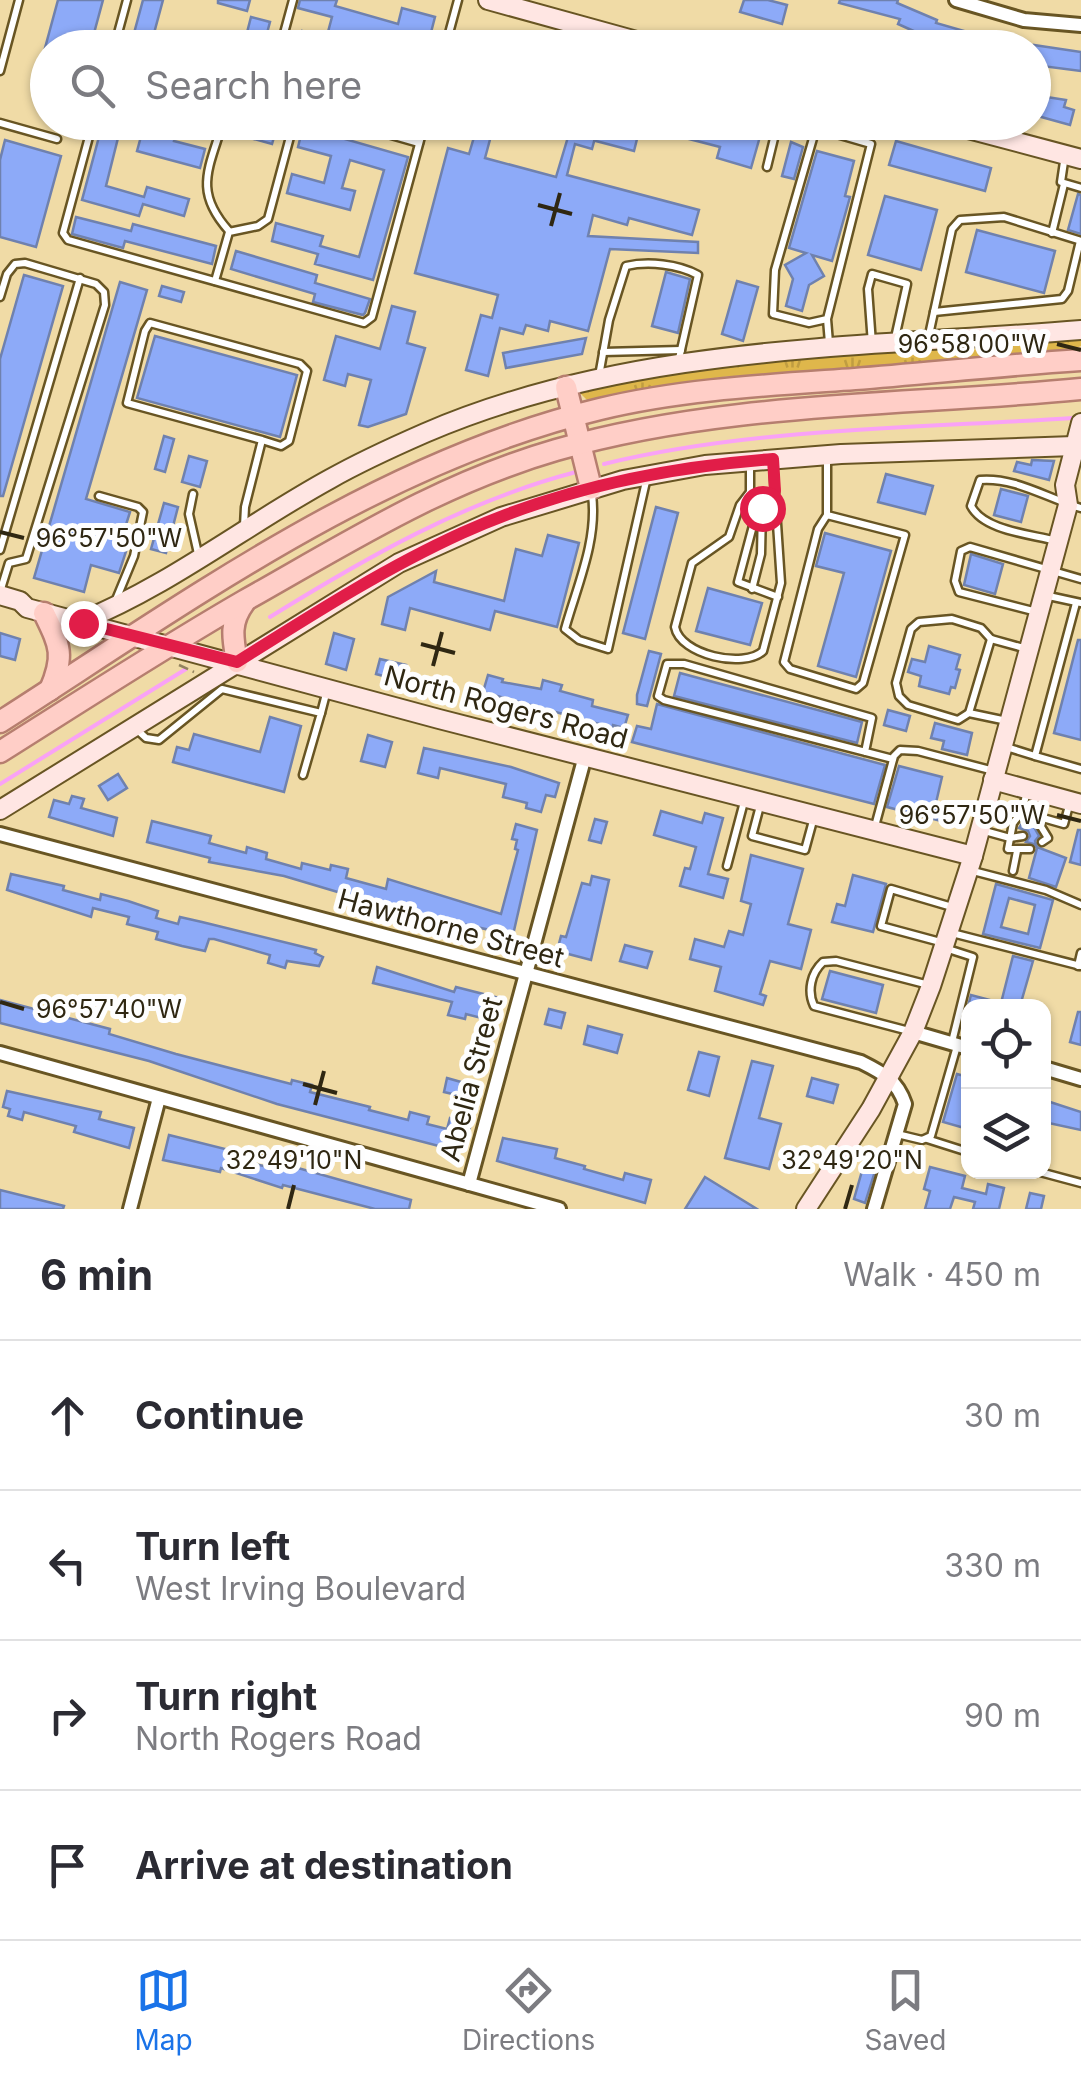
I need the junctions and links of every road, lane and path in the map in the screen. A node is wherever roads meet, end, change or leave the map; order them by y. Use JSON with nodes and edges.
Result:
{"nodes":[{"id":1,"x":19,"y":0,"type":"edge"},
{"id":2,"x":126,"y":0,"type":"edge"},
{"id":3,"x":293,"y":0,"type":"edge"},
{"id":4,"x":458,"y":0,"type":"edge"},
{"id":5,"x":488,"y":0,"type":"edge"},
{"id":6,"x":956,"y":0,"type":"edge"},
{"id":7,"x":542,"y":7,"type":"edge"},
{"id":8,"x":1081,"y":25,"type":"edge"},
{"id":9,"x":583,"y":26,"type":"junction"},
{"id":10,"x":118,"y":30,"type":"edge"},
{"id":11,"x":285,"y":30,"type":"edge"},
{"id":12,"x":450,"y":30,"type":"edge"},
{"id":13,"x":583,"y":30,"type":"edge"},
{"id":14,"x":597,"y":30,"type":"edge"},
{"id":15,"x":2,"y":53,"type":"edge"},
{"id":16,"x":0,"y":72,"type":"edge"},
{"id":17,"x":0,"y":123,"type":"edge"},
{"id":18,"x":30,"y":131,"type":"edge"},
{"id":19,"x":88,"y":140,"type":"edge"},
{"id":20,"x":218,"y":140,"type":"edge"},
{"id":21,"x":289,"y":140,"type":"edge"},
{"id":22,"x":409,"y":140,"type":"edge"},
{"id":23,"x":420,"y":140,"type":"edge"},
{"id":24,"x":774,"y":140,"type":"edge"},
{"id":25,"x":813,"y":140,"type":"edge"},
{"id":26,"x":857,"y":140,"type":"edge"},
{"id":27,"x":1009,"y":140,"type":"edge"},
{"id":28,"x":419,"y":143,"type":"junction"},
{"id":29,"x":1073,"y":157,"type":"edge"},
{"id":30,"x":767,"y":167,"type":"dead end"},
{"id":31,"x":1064,"y":184,"type":"junction"},
{"id":32,"x":1081,"y":188,"type":"edge"},
{"id":33,"x":230,"y":232,"type":"junction"},
{"id":34,"x":1052,"y":234,"type":"junction"},
{"id":35,"x":1081,"y":241,"type":"edge"},
{"id":36,"x":80,"y":278,"type":"junction"},
{"id":37,"x":215,"y":281,"type":"junction"},
{"id":38,"x":0,"y":297,"type":"edge"},
{"id":39,"x":934,"y":312,"type":"junction"},
{"id":40,"x":827,"y":320,"type":"junction"},
{"id":41,"x":1081,"y":330,"type":"edge"},
{"id":42,"x":928,"y":342,"type":"junction"},
{"id":43,"x":894,"y":344,"type":"junction"},
{"id":44,"x":872,"y":346,"type":"junction"},
{"id":45,"x":829,"y":350,"type":"junction"},
{"id":46,"x":603,"y":352,"type":"junction"},
{"id":47,"x":679,"y":357,"type":"junction"},
{"id":48,"x":1081,"y":360,"type":"edge"},
{"id":49,"x":598,"y":379,"type":"junction"},
{"id":50,"x":566,"y":387,"type":"junction"},
{"id":51,"x":1081,"y":389,"type":"edge"},
{"id":52,"x":574,"y":417,"type":"junction"},
{"id":53,"x":1081,"y":423,"type":"edge"},
{"id":54,"x":262,"y":440,"type":"junction"},
{"id":55,"x":580,"y":444,"type":"junction"},
{"id":56,"x":1074,"y":446,"type":"junction"},
{"id":57,"x":827,"y":455,"type":"junction"},
{"id":58,"x":773,"y":459,"type":"junction"},
{"id":59,"x":750,"y":461,"type":"junction"},
{"id":60,"x":647,"y":475,"type":"junction"},
{"id":61,"x":591,"y":488,"type":"junction"},
{"id":62,"x":775,"y":491,"type":"junction"},
{"id":63,"x":193,"y":494,"type":"dead end"},
{"id":64,"x":99,"y":496,"type":"dead end"},
{"id":65,"x":1077,"y":501,"type":"edge"},
{"id":66,"x":762,"y":508,"type":"junction"},
{"id":67,"x":827,"y":514,"type":"junction"},
{"id":68,"x":244,"y":532,"type":"junction"},
{"id":69,"x":1058,"y":542,"type":"junction"},
{"id":70,"x":0,"y":550,"type":"edge"},
{"id":71,"x":199,"y":559,"type":"junction"},
{"id":72,"x":0,"y":560,"type":"edge"},
{"id":73,"x":9,"y":563,"type":"junction"},
{"id":74,"x":1050,"y":570,"type":"junction"},
{"id":75,"x":1081,"y":579,"type":"edge"},
{"id":76,"x":752,"y":590,"type":"junction"},
{"id":77,"x":0,"y":594,"type":"edge"},
{"id":78,"x":778,"y":597,"type":"junction"},
{"id":79,"x":245,"y":601,"type":"junction"},
{"id":80,"x":1078,"y":603,"type":"edge"},
{"id":81,"x":1040,"y":604,"type":"junction"},
{"id":82,"x":0,"y":607,"type":"edge"},
{"id":83,"x":112,"y":608,"type":"junction"},
{"id":84,"x":35,"y":610,"type":"junction"},
{"id":85,"x":80,"y":622,"type":"junction"},
{"id":86,"x":134,"y":636,"type":"junction"},
{"id":87,"x":278,"y":636,"type":"junction"},
{"id":88,"x":990,"y":638,"type":"junction"},
{"id":89,"x":1028,"y":649,"type":"junction"},
{"id":90,"x":171,"y":654,"type":"junction"},
{"id":91,"x":237,"y":662,"type":"junction"},
{"id":92,"x":288,"y":677,"type":"junction"},
{"id":93,"x":210,"y":680,"type":"junction"},
{"id":94,"x":328,"y":688,"type":"junction"},
{"id":95,"x":50,"y":690,"type":"junction"},
{"id":96,"x":969,"y":712,"type":"junction"},
{"id":97,"x":321,"y":713,"type":"junction"},
{"id":98,"x":0,"y":722,"type":"edge"},
{"id":99,"x":1009,"y":722,"type":"junction"},
{"id":100,"x":1002,"y":746,"type":"junction"},
{"id":101,"x":0,"y":752,"type":"edge"},
{"id":102,"x":865,"y":752,"type":"junction"},
{"id":103,"x":585,"y":756,"type":"junction"},
{"id":104,"x":1035,"y":756,"type":"junction"},
{"id":105,"x":893,"y":760,"type":"junction"},
{"id":106,"x":1081,"y":769,"type":"edge"},
{"id":107,"x":303,"y":775,"type":"dead end"},
{"id":108,"x":994,"y":776,"type":"junction"},
{"id":109,"x":1028,"y":789,"type":"junction"},
{"id":110,"x":753,"y":799,"type":"junction"},
{"id":111,"x":1076,"y":803,"type":"edge"},
{"id":112,"x":0,"y":810,"type":"edge"},
{"id":113,"x":1022,"y":812,"type":"junction"},
{"id":114,"x":815,"y":815,"type":"junction"},
{"id":115,"x":1048,"y":819,"type":"junction"},
{"id":116,"x":874,"y":830,"type":"junction"},
{"id":117,"x":980,"y":830,"type":"junction"},
{"id":118,"x":0,"y":834,"type":"edge"},
{"id":119,"x":1023,"y":836,"type":"dead end"},
{"id":120,"x":1010,"y":838,"type":"junction"},
{"id":121,"x":1042,"y":842,"type":"dead end"},
{"id":122,"x":1030,"y":848,"type":"dead end"},
{"id":123,"x":1017,"y":851,"type":"junction"},
{"id":124,"x":971,"y":862,"type":"junction"},
{"id":125,"x":726,"y":866,"type":"dead end"},
{"id":126,"x":1013,"y":870,"type":"dead end"},
{"id":127,"x":1081,"y":905,"type":"edge"},
{"id":128,"x":957,"y":908,"type":"junction"},
{"id":129,"x":946,"y":941,"type":"junction"},
{"id":130,"x":1081,"y":953,"type":"edge"},
{"id":131,"x":1079,"y":966,"type":"edge"},
{"id":132,"x":526,"y":974,"type":"junction"},
{"id":133,"x":931,"y":986,"type":"junction"},
{"id":134,"x":958,"y":1016,"type":"junction"},
{"id":135,"x":961,"y":1017,"type":"edge"},
{"id":136,"x":912,"y":1032,"type":"junction"},
{"id":137,"x":959,"y":1045,"type":"edge"},
{"id":138,"x":0,"y":1053,"type":"edge"},
{"id":139,"x":1051,"y":1070,"type":"edge"},
{"id":140,"x":888,"y":1076,"type":"junction"},
{"id":141,"x":1081,"y":1078,"type":"edge"},
{"id":142,"x":160,"y":1098,"type":"junction"},
{"id":143,"x":898,"y":1134,"type":"junction"},
{"id":144,"x":927,"y":1139,"type":"junction"},
{"id":145,"x":961,"y":1150,"type":"edge"},
{"id":146,"x":1051,"y":1175,"type":"edge"},
{"id":147,"x":1081,"y":1183,"type":"edge"},
{"id":148,"x":469,"y":1184,"type":"junction"},
{"id":149,"x":130,"y":1209,"type":"edge"},
{"id":150,"x":559,"y":1209,"type":"edge"},
{"id":151,"x":806,"y":1209,"type":"edge"},
{"id":152,"x":874,"y":1209,"type":"edge"}],
"edges":[{"from":1,"to":15,"type":"lane"},
{"from":2,"to":10,"type":"lane"},
{"from":3,"to":11,"type":"lane"},
{"from":4,"to":12,"type":"lane"},
{"from":5,"to":7,"type":"street"},
{"from":6,"to":8,"type":"street"},
{"from":7,"to":9,"type":"street"},
{"from":9,"to":13,"type":"lane"},
{"from":9,"to":14,"type":"street"},
{"from":15,"to":16,"type":"lane"},
{"from":17,"to":18,"type":"lane"},
{"from":19,"to":37,"type":"lane"},
{"from":20,"to":33,"type":"lane"},
{"from":21,"to":33,"type":"lane"},
{"from":22,"to":28,"type":"lane"},
{"from":23,"to":28,"type":"lane"},
{"from":24,"to":30,"type":"lane"},
{"from":25,"to":40,"type":"lane"},
{"from":26,"to":40,"type":"lane"},
{"from":27,"to":29,"type":"street"},
{"from":28,"to":37,"type":"lane"},
{"from":29,"to":31,"type":"lane"},
{"from":31,"to":32,"type":"lane"},
{"from":31,"to":34,"type":"lane"},
{"from":33,"to":37,"type":"lane"},
{"from":34,"to":35,"type":"lane"},
{"from":34,"to":39,"type":"lane"},
{"from":35,"to":39,"type":"lane"},
{"from":36,"to":38,"type":"lane"},
{"from":36,"to":70,"type":"lane"},
{"from":36,"to":73,"type":"lane"},
{"from":39,"to":42,"type":"lane"},
{"from":40,"to":45,"type":"lane"},
{"from":41,"to":42,"type":"street"},
{"from":42,"to":43,"type":"street"},
{"from":43,"to":44,"type":"street"},
{"from":43,"to":44,"type":"lane"},
{"from":44,"to":45,"type":"street"},
{"from":45,"to":47,"type":"street"},
{"from":46,"to":47,"type":"lane"},
{"from":46,"to":47,"type":"lane"},
{"from":46,"to":49,"type":"lane"},
{"from":47,"to":49,"type":"street"},
{"from":48,"to":52,"type":"main road"},
{"from":49,"to":50,"type":"street"},
{"from":50,"to":52,"type":"main road"},
{"from":50,"to":68,"type":"street"},
{"from":51,"to":55,"type":"main road"},
{"from":52,"to":55,"type":"main road"},
{"from":52,"to":86,"type":"main road"},
{"from":53,"to":56,"type":"street"},
{"from":54,"to":54,"type":"lane"},
{"from":54,"to":68,"type":"lane"},
{"from":55,"to":61,"type":"main road"},
{"from":55,"to":79,"type":"main road"},
{"from":56,"to":57,"type":"street"},
{"from":56,"to":65,"type":"street"},
{"from":57,"to":58,"type":"street"},
{"from":57,"to":67,"type":"lane"},
{"from":58,"to":59,"type":"street"},
{"from":58,"to":62,"type":"lane"},
{"from":59,"to":60,"type":"street"},
{"from":59,"to":78,"type":"lane"},
{"from":60,"to":61,"type":"street"},
{"from":60,"to":61,"type":"lane"},
{"from":61,"to":87,"type":"street"},
{"from":62,"to":66,"type":"lane"},
{"from":62,"to":78,"type":"lane"},
{"from":63,"to":71,"type":"lane"},
{"from":64,"to":83,"type":"lane"},
{"from":65,"to":69,"type":"street"},
{"from":65,"to":69,"type":"lane"},
{"from":66,"to":76,"type":"lane"},
{"from":66,"to":76,"type":"lane"},
{"from":67,"to":67,"type":"lane"},
{"from":68,"to":71,"type":"street"},
{"from":69,"to":74,"type":"street"},
{"from":71,"to":83,"type":"street"},
{"from":72,"to":73,"type":"lane"},
{"from":73,"to":77,"type":"lane"},
{"from":74,"to":75,"type":"lane"},
{"from":74,"to":81,"type":"street"},
{"from":74,"to":81,"type":"lane"},
{"from":76,"to":78,"type":"lane"},
{"from":77,"to":84,"type":"street","name":"North Rogers Road"},
{"from":79,"to":90,"type":"main road"},
{"from":79,"to":91,"type":"main road"},
{"from":80,"to":81,"type":"lane"},
{"from":80,"to":104,"type":"lane"},
{"from":81,"to":89,"type":"street"},
{"from":82,"to":84,"type":"street","name":"North Rogers Road"},
{"from":83,"to":85,"type":"street"},
{"from":84,"to":85,"type":"street","name":"North Rogers Road"},
{"from":84,"to":95,"type":"main road"},
{"from":85,"to":86,"type":"street","name":"North Rogers Road"},
{"from":86,"to":90,"type":"street","name":"North Rogers Road"},
{"from":86,"to":95,"type":"main road"},
{"from":87,"to":91,"type":"street"},
{"from":87,"to":92,"type":"street"},
{"from":88,"to":89,"type":"lane"},
{"from":88,"to":96,"type":"lane"},
{"from":88,"to":96,"type":"lane"},
{"from":89,"to":99,"type":"street"},
{"from":90,"to":91,"type":"street","name":"North Rogers Road"},
{"from":90,"to":93,"type":"path"},
{"from":90,"to":101,"type":"main road"},
{"from":91,"to":92,"type":"street","name":"North Rogers Road"},
{"from":91,"to":93,"type":"street"},
{"from":92,"to":94,"type":"street","name":"North Rogers Road"},
{"from":93,"to":97,"type":"lane"},
{"from":93,"to":112,"type":"street"},
{"from":94,"to":97,"type":"lane"},
{"from":94,"to":103,"type":"street","name":"North Rogers Road"},
{"from":95,"to":98,"type":"main road"},
{"from":96,"to":99,"type":"lane"},
{"from":97,"to":107,"type":"lane"},
{"from":99,"to":100,"type":"street"},
{"from":100,"to":104,"type":"lane"},
{"from":100,"to":108,"type":"street"},
{"from":102,"to":102,"type":"lane"},
{"from":102,"to":105,"type":"lane"},
{"from":103,"to":110,"type":"street","name":"North Rogers Road"},
{"from":103,"to":132,"type":"street","name":"Abelia Street"},
{"from":104,"to":106,"type":"lane"},
{"from":105,"to":108,"type":"lane"},
{"from":105,"to":116,"type":"lane"},
{"from":108,"to":109,"type":"street"},
{"from":108,"to":117,"type":"street"},
{"from":109,"to":111,"type":"street"},
{"from":109,"to":113,"type":"lane"},
{"from":110,"to":114,"type":"street","name":"North Rogers Road"},
{"from":110,"to":114,"type":"lane"},
{"from":110,"to":125,"type":"lane"},
{"from":111,"to":115,"type":"lane"},
{"from":113,"to":115,"type":"lane"},
{"from":113,"to":120,"type":"lane"},
{"from":114,"to":116,"type":"street","name":"North Rogers Road"},
{"from":115,"to":121,"type":"lane"},
{"from":116,"to":124,"type":"street","name":"North Rogers Road"},
{"from":117,"to":120,"type":"lane"},
{"from":117,"to":124,"type":"street"},
{"from":118,"to":132,"type":"street","name":"Hawthorne Street"},
{"from":119,"to":120,"type":"lane"},
{"from":120,"to":123,"type":"lane"},
{"from":122,"to":123,"type":"lane"},
{"from":123,"to":126,"type":"lane"},
{"from":124,"to":127,"type":"lane"},
{"from":124,"to":128,"type":"street"},
{"from":128,"to":129,"type":"street"},
{"from":128,"to":129,"type":"lane"},
{"from":129,"to":131,"type":"lane"},
{"from":129,"to":133,"type":"street"},
{"from":129,"to":134,"type":"lane"},
{"from":130,"to":131,"type":"lane"},
{"from":132,"to":140,"type":"street","name":"Hawthorne Street"},
{"from":132,"to":148,"type":"street","name":"Abelia Street"},
{"from":133,"to":136,"type":"street"},
{"from":133,"to":136,"type":"lane"},
{"from":134,"to":135,"type":"lane"},
{"from":134,"to":137,"type":"lane"},
{"from":136,"to":137,"type":"street"},
{"from":136,"to":140,"type":"street"},
{"from":137,"to":144,"type":"lane"},
{"from":138,"to":142,"type":"street"},
{"from":139,"to":141,"type":"street"},
{"from":140,"to":143,"type":"street"},
{"from":140,"to":151,"type":"street"},
{"from":142,"to":148,"type":"street"},
{"from":142,"to":149,"type":"street"},
{"from":143,"to":144,"type":"lane"},
{"from":143,"to":152,"type":"street"},
{"from":144,"to":145,"type":"lane"},
{"from":146,"to":147,"type":"lane"},
{"from":148,"to":150,"type":"street"}]}
